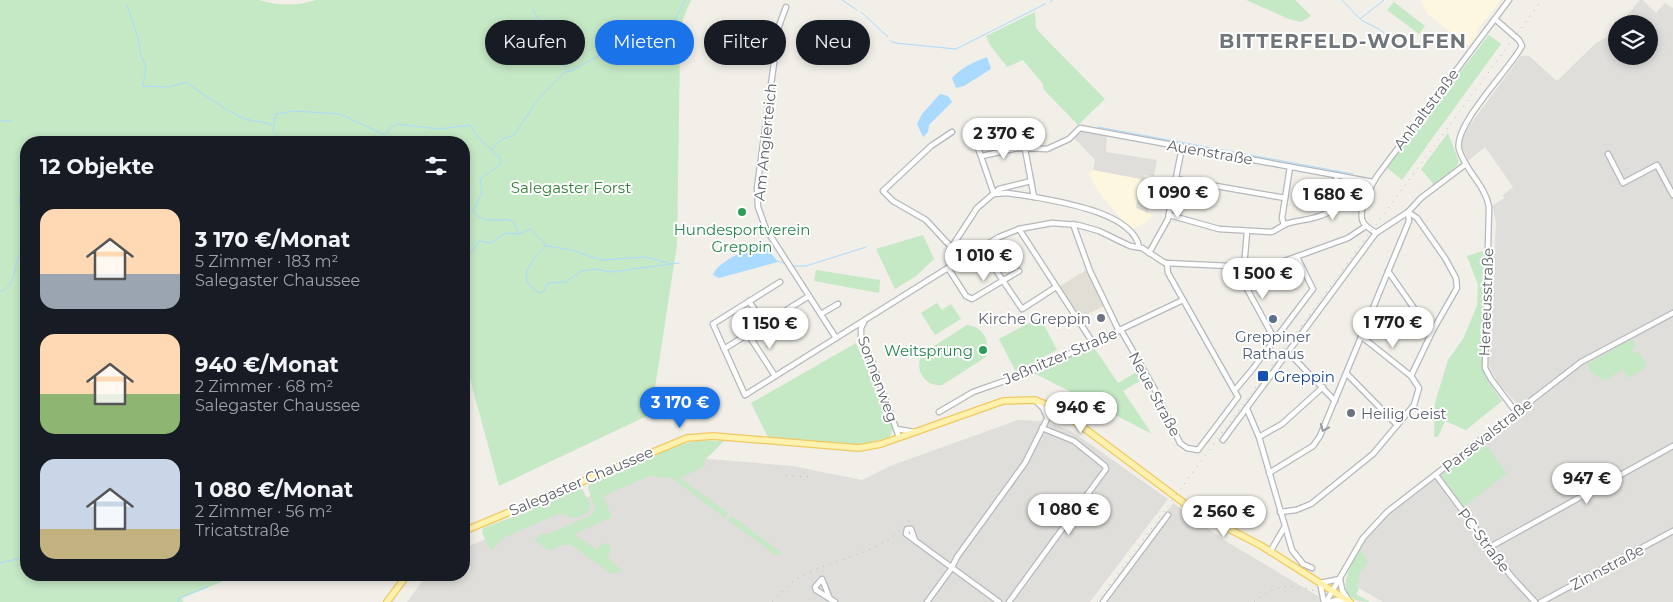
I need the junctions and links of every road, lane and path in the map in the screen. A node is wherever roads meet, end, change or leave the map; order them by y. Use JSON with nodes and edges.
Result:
{"nodes":[{"id":1,"x":1509,"y":0,"type":"edge"},
{"id":2,"x":786,"y":7,"type":"dead end"},
{"id":3,"x":1495,"y":19,"type":"junction"},
{"id":4,"x":952,"y":132,"type":"dead end"},
{"id":5,"x":1182,"y":147,"type":"junction"},
{"id":6,"x":978,"y":148,"type":"dead end"},
{"id":7,"x":1025,"y":149,"type":"junction"},
{"id":8,"x":1608,"y":154,"type":"dead end"},
{"id":9,"x":982,"y":156,"type":"junction"},
{"id":10,"x":1466,"y":164,"type":"junction"},
{"id":11,"x":1290,"y":167,"type":"junction"},
{"id":12,"x":1337,"y":175,"type":"junction"},
{"id":13,"x":1176,"y":178,"type":"junction"},
{"id":14,"x":1031,"y":181,"type":"junction"},
{"id":15,"x":1373,"y":182,"type":"junction"},
{"id":16,"x":994,"y":194,"type":"junction"},
{"id":17,"x":1673,"y":195,"type":"edge"},
{"id":18,"x":1034,"y":197,"type":"junction"},
{"id":19,"x":1286,"y":198,"type":"junction"},
{"id":20,"x":1408,"y":212,"type":"junction"},
{"id":21,"x":1169,"y":215,"type":"junction"},
{"id":22,"x":1073,"y":224,"type":"junction"},
{"id":23,"x":1284,"y":225,"type":"junction"},
{"id":24,"x":1366,"y":226,"type":"junction"},
{"id":25,"x":1018,"y":229,"type":"junction"},
{"id":26,"x":1247,"y":232,"type":"junction"},
{"id":27,"x":1376,"y":233,"type":"junction"},
{"id":28,"x":951,"y":247,"type":"junction"},
{"id":29,"x":1139,"y":247,"type":"junction"},
{"id":30,"x":981,"y":248,"type":"junction"},
{"id":31,"x":1149,"y":253,"type":"junction"},
{"id":32,"x":1297,"y":257,"type":"junction"},
{"id":33,"x":1167,"y":263,"type":"junction"},
{"id":34,"x":949,"y":267,"type":"junction"},
{"id":35,"x":1234,"y":267,"type":"junction"},
{"id":36,"x":1244,"y":267,"type":"junction"},
{"id":37,"x":1019,"y":270,"type":"dead end"},
{"id":38,"x":1388,"y":271,"type":"junction"},
{"id":39,"x":1003,"y":281,"type":"junction"},
{"id":40,"x":780,"y":282,"type":"dead end"},
{"id":41,"x":1056,"y":287,"type":"junction"},
{"id":42,"x":809,"y":296,"type":"junction"},
{"id":43,"x":1183,"y":300,"type":"junction"},
{"id":44,"x":749,"y":301,"type":"junction"},
{"id":45,"x":838,"y":304,"type":"dead end"},
{"id":46,"x":1673,"y":313,"type":"edge"},
{"id":47,"x":821,"y":314,"type":"junction"},
{"id":48,"x":865,"y":321,"type":"junction"},
{"id":49,"x":764,"y":324,"type":"junction"},
{"id":50,"x":853,"y":328,"type":"junction"},
{"id":51,"x":1120,"y":330,"type":"junction"},
{"id":52,"x":1433,"y":330,"type":"junction"},
{"id":53,"x":748,"y":334,"type":"junction"},
{"id":54,"x":860,"y":337,"type":"junction"},
{"id":55,"x":1362,"y":337,"type":"junction"},
{"id":56,"x":836,"y":338,"type":"junction"},
{"id":57,"x":1275,"y":340,"type":"junction"},
{"id":58,"x":1093,"y":343,"type":"junction"},
{"id":59,"x":724,"y":350,"type":"junction"},
{"id":60,"x":1289,"y":353,"type":"junction"},
{"id":61,"x":1347,"y":374,"type":"junction"},
{"id":62,"x":775,"y":376,"type":"junction"},
{"id":63,"x":1411,"y":376,"type":"junction"},
{"id":64,"x":1323,"y":388,"type":"junction"},
{"id":65,"x":1235,"y":390,"type":"junction"},
{"id":66,"x":1035,"y":400,"type":"junction"},
{"id":67,"x":1335,"y":400,"type":"junction"},
{"id":68,"x":1053,"y":406,"type":"junction"},
{"id":69,"x":1247,"y":409,"type":"junction"},
{"id":70,"x":938,"y":412,"type":"dead end"},
{"id":71,"x":1516,"y":412,"type":"junction"},
{"id":72,"x":1047,"y":417,"type":"junction"},
{"id":73,"x":1397,"y":425,"type":"junction"},
{"id":74,"x":1042,"y":428,"type":"junction"},
{"id":75,"x":896,"y":429,"type":"junction"},
{"id":76,"x":915,"y":432,"type":"junction"},
{"id":77,"x":899,"y":437,"type":"junction"},
{"id":78,"x":1259,"y":438,"type":"junction"},
{"id":79,"x":1223,"y":440,"type":"dead end"},
{"id":80,"x":1673,"y":446,"type":"edge"},
{"id":81,"x":1269,"y":473,"type":"junction"},
{"id":82,"x":1436,"y":475,"type":"junction"},
{"id":83,"x":1280,"y":512,"type":"junction"},
{"id":84,"x":1168,"y":515,"type":"dead end"},
{"id":85,"x":470,"y":527,"type":"edge"},
{"id":86,"x":1284,"y":528,"type":"junction"},
{"id":87,"x":1673,"y":531,"type":"edge"},
{"id":88,"x":915,"y":540,"type":"dead end"},
{"id":89,"x":1490,"y":548,"type":"junction"},
{"id":90,"x":1270,"y":552,"type":"junction"},
{"id":91,"x":1312,"y":568,"type":"dead end"},
{"id":92,"x":951,"y":569,"type":"junction"},
{"id":93,"x":1340,"y":579,"type":"junction"},
{"id":94,"x":403,"y":581,"type":"edge"},
{"id":95,"x":1320,"y":583,"type":"junction"},
{"id":96,"x":1333,"y":591,"type":"junction"},
{"id":97,"x":387,"y":602,"type":"edge"},
{"id":98,"x":927,"y":602,"type":"edge"},
{"id":99,"x":999,"y":602,"type":"edge"},
{"id":100,"x":1009,"y":602,"type":"edge"},
{"id":101,"x":1103,"y":602,"type":"edge"},
{"id":102,"x":1325,"y":602,"type":"edge"},
{"id":103,"x":1330,"y":602,"type":"edge"},
{"id":104,"x":1350,"y":602,"type":"edge"},
{"id":105,"x":1534,"y":602,"type":"edge"},
{"id":106,"x":1541,"y":602,"type":"edge"}],
"edges":[{"from":1,"to":3,"type":"street","name":"Anhaltstraße"},
{"from":2,"to":42,"type":"street","name":"Am Anglerteich"},
{"from":3,"to":10,"type":"street","name":"Heraeusstraße"},
{"from":3,"to":15,"type":"street","name":"Anhaltstraße"},
{"from":4,"to":28,"type":"street"},
{"from":5,"to":7,"type":"street","name":"Auenstraße"},
{"from":5,"to":11,"type":"street","name":"Auenstraße"},
{"from":5,"to":13,"type":"street"},
{"from":6,"to":9,"type":"street"},
{"from":7,"to":9,"type":"street"},
{"from":7,"to":14,"type":"street"},
{"from":8,"to":17,"type":"street"},
{"from":9,"to":16,"type":"street"},
{"from":10,"to":20,"type":"street"},
{"from":10,"to":71,"type":"street","name":"Heraeusstraße"},
{"from":11,"to":12,"type":"street","name":"Auenstraße"},
{"from":11,"to":19,"type":"street"},
{"from":12,"to":15,"type":"street","name":"Auenstraße"},
{"from":12,"to":23,"type":"street"},
{"from":13,"to":19,"type":"street"},
{"from":13,"to":21,"type":"street"},
{"from":14,"to":16,"type":"street"},
{"from":14,"to":18,"type":"street"},
{"from":15,"to":24,"type":"street","name":"Anhaltstraße"},
{"from":16,"to":18,"type":"street"},
{"from":16,"to":28,"type":"street"},
{"from":18,"to":29,"type":"street"},
{"from":19,"to":23,"type":"street"},
{"from":20,"to":27,"type":"street"},
{"from":20,"to":38,"type":"street"},
{"from":20,"to":52,"type":"street"},
{"from":21,"to":26,"type":"street"},
{"from":21,"to":31,"type":"street"},
{"from":22,"to":25,"type":"street"},
{"from":22,"to":29,"type":"street"},
{"from":22,"to":51,"type":"street","name":"Neue Straße"},
{"from":23,"to":26,"type":"street"},
{"from":24,"to":27,"type":"street"},
{"from":24,"to":32,"type":"street"},
{"from":25,"to":30,"type":"street"},
{"from":25,"to":41,"type":"street"},
{"from":26,"to":36,"type":"street"},
{"from":27,"to":60,"type":"street"},
{"from":28,"to":34,"type":"street"},
{"from":29,"to":31,"type":"street"},
{"from":30,"to":34,"type":"street"},
{"from":30,"to":39,"type":"street"},
{"from":31,"to":33,"type":"street"},
{"from":32,"to":36,"type":"street"},
{"from":32,"to":57,"type":"street"},
{"from":33,"to":35,"type":"street"},
{"from":33,"to":43,"type":"street"},
{"from":34,"to":39,"type":"street"},
{"from":34,"to":48,"type":"street"},
{"from":35,"to":36,"type":"street"},
{"from":35,"to":57,"type":"street"},
{"from":37,"to":39,"type":"street"},
{"from":38,"to":52,"type":"street"},
{"from":38,"to":55,"type":"street"},
{"from":39,"to":41,"type":"street"},
{"from":40,"to":44,"type":"street"},
{"from":41,"to":58,"type":"street"},
{"from":42,"to":47,"type":"street","name":"Am Anglerteich"},
{"from":42,"to":49,"type":"street"},
{"from":43,"to":51,"type":"street","name":"Jeßnitzer Straße"},
{"from":43,"to":65,"type":"street"},
{"from":44,"to":49,"type":"street"},
{"from":44,"to":59,"type":"street"},
{"from":45,"to":47,"type":"street"},
{"from":46,"to":71,"type":"street","name":"Parsevalstraße"},
{"from":47,"to":56,"type":"street","name":"Am Anglerteich"},
{"from":48,"to":50,"type":"street"},
{"from":48,"to":54,"type":"street","name":"Sonnenweg"},
{"from":49,"to":53,"type":"street"},
{"from":50,"to":54,"type":"street"},
{"from":50,"to":56,"type":"street"},
{"from":51,"to":58,"type":"street","name":"Jeßnitzer Straße"},
{"from":51,"to":65,"type":"street","name":"Neue Straße"},
{"from":52,"to":63,"type":"street"},
{"from":53,"to":59,"type":"street"},
{"from":53,"to":62,"type":"street"},
{"from":54,"to":75,"type":"street","name":"Sonnenweg"},
{"from":55,"to":61,"type":"street"},
{"from":55,"to":63,"type":"street"},
{"from":56,"to":62,"type":"street"},
{"from":57,"to":65,"type":"street"},
{"from":58,"to":70,"type":"street","name":"Jeßnitzer Straße"},
{"from":59,"to":62,"type":"street"},
{"from":60,"to":64,"type":"street"},
{"from":60,"to":69,"type":"street"},
{"from":61,"to":67,"type":"street"},
{"from":61,"to":73,"type":"street"},
{"from":63,"to":73,"type":"street"},
{"from":64,"to":67,"type":"street"},
{"from":64,"to":78,"type":"street"},
{"from":66,"to":68,"type":"main road","name":"Salegaster Chaussee"},
{"from":66,"to":72,"type":"street"},
{"from":66,"to":76,"type":"main road","name":"Salegaster Chaussee"},
{"from":67,"to":81,"type":"street","one_way":true},
{"from":68,"to":72,"type":"street"},
{"from":68,"to":90,"type":"main road","name":"Salegaster Chaussee"},
{"from":69,"to":78,"type":"street"},
{"from":69,"to":79,"type":"street"},
{"from":71,"to":82,"type":"street","name":"Parsevalstraße"},
{"from":72,"to":74,"type":"street"},
{"from":73,"to":83,"type":"street"},
{"from":74,"to":92,"type":"street"},
{"from":74,"to":100,"type":"street"},
{"from":75,"to":76,"type":"street"},
{"from":75,"to":77,"type":"street","name":"Sonnenweg"},
{"from":76,"to":77,"type":"main road","name":"Salegaster Chaussee"},
{"from":77,"to":85,"type":"main road","name":"Salegaster Chaussee"},
{"from":78,"to":81,"type":"street"},
{"from":80,"to":89,"type":"street"},
{"from":81,"to":83,"type":"street"},
{"from":82,"to":89,"type":"street","name":"PC-Straße"},
{"from":82,"to":93,"type":"street","name":"Parsevalstraße"},
{"from":83,"to":86,"type":"street"},
{"from":84,"to":101,"type":"street"},
{"from":86,"to":90,"type":"street"},
{"from":86,"to":91,"type":"street"},
{"from":87,"to":106,"type":"street","name":"Zinnstraße"},
{"from":88,"to":92,"type":"street"},
{"from":89,"to":105,"type":"street","name":"PC-Straße"},
{"from":90,"to":95,"type":"main road","name":"Salegaster Chaussee"},
{"from":92,"to":98,"type":"street"},
{"from":92,"to":99,"type":"street"},
{"from":93,"to":95,"type":"street"},
{"from":93,"to":96,"type":"street","name":"Parsevalstraße"},
{"from":93,"to":104,"type":"street"},
{"from":94,"to":97,"type":"main road"},
{"from":95,"to":96,"type":"main road","name":"Salegaster Chaussee"},
{"from":95,"to":102,"type":"street"},
{"from":96,"to":102,"type":"street","name":"Parsevalstraße"},
{"from":96,"to":104,"type":"main road","name":"Salegaster Chaussee"},
{"from":103,"to":104,"type":"street"}]}
